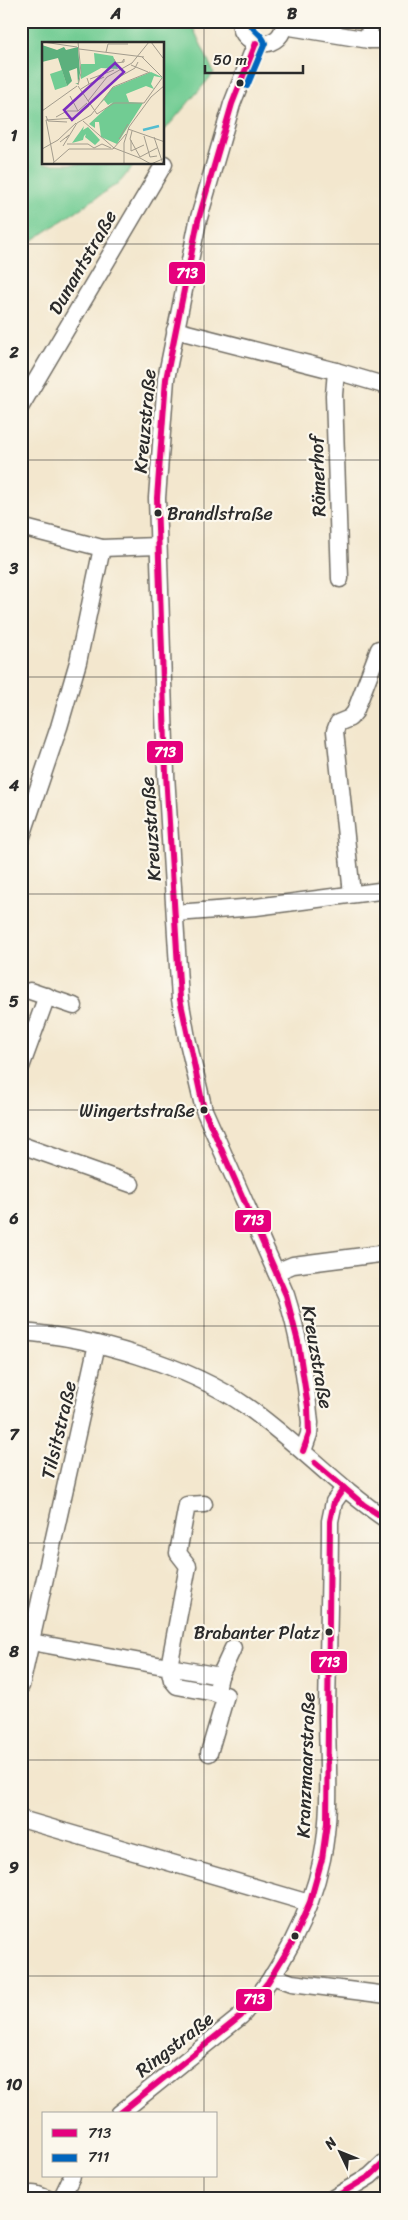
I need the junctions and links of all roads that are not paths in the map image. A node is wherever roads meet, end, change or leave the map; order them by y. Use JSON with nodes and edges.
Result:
{"nodes":[{"id":1,"x":240,"y":21,"type":"edge"},
{"id":2,"x":370,"y":21,"type":"edge"},
{"id":3,"x":284,"y":23,"type":"edge"},
{"id":4,"x":369,"y":40,"type":"junction"},
{"id":5,"x":387,"y":40,"type":"edge"},
{"id":6,"x":256,"y":43,"type":"junction"},
{"id":7,"x":162,"y":165,"type":"edge"},
{"id":8,"x":175,"y":330,"type":"junction"},
{"id":9,"x":336,"y":371,"type":"junction"},
{"id":10,"x":387,"y":386,"type":"edge"},
{"id":11,"x":21,"y":406,"type":"edge"},
{"id":12,"x":21,"y":527,"type":"edge"},
{"id":13,"x":158,"y":546,"type":"junction"},
{"id":14,"x":102,"y":548,"type":"junction"},
{"id":15,"x":340,"y":579,"type":"dead end"},
{"id":16,"x":379,"y":649,"type":"dead end"},
{"id":17,"x":21,"y":839,"type":"edge"},
{"id":18,"x":387,"y":890,"type":"edge"},
{"id":19,"x":352,"y":894,"type":"junction"},
{"id":20,"x":176,"y":912,"type":"junction"},
{"id":21,"x":30,"y":991,"type":"dead end"},
{"id":22,"x":47,"y":996,"type":"junction"},
{"id":23,"x":74,"y":1006,"type":"dead end"},
{"id":24,"x":21,"y":1068,"type":"edge"},
{"id":25,"x":21,"y":1145,"type":"edge"},
{"id":26,"x":131,"y":1184,"type":"dead end"},
{"id":27,"x":387,"y":1253,"type":"edge"},
{"id":28,"x":276,"y":1272,"type":"junction"},
{"id":29,"x":21,"y":1332,"type":"edge"},
{"id":30,"x":97,"y":1344,"type":"junction"},
{"id":31,"x":302,"y":1451,"type":"junction"},
{"id":32,"x":344,"y":1488,"type":"junction"},
{"id":33,"x":204,"y":1504,"type":"dead end"},
{"id":34,"x":387,"y":1520,"type":"edge"},
{"id":35,"x":31,"y":1642,"type":"junction"},
{"id":36,"x":233,"y":1648,"type":"dead end"},
{"id":37,"x":169,"y":1667,"type":"junction"},
{"id":38,"x":220,"y":1676,"type":"junction"},
{"id":39,"x":21,"y":1686,"type":"edge"},
{"id":40,"x":216,"y":1694,"type":"junction"},
{"id":41,"x":209,"y":1753,"type":"dead end"},
{"id":42,"x":21,"y":1818,"type":"edge"},
{"id":43,"x":309,"y":1903,"type":"junction"},
{"id":44,"x":272,"y":1976,"type":"junction"},
{"id":45,"x":387,"y":1995,"type":"edge"},
{"id":46,"x":121,"y":2112,"type":"edge"},
{"id":47,"x":387,"y":2160,"type":"edge"},
{"id":48,"x":71,"y":2178,"type":"edge"},
{"id":49,"x":21,"y":2197,"type":"edge"},
{"id":50,"x":48,"y":2199,"type":"edge"},
{"id":51,"x":61,"y":2199,"type":"edge"},
{"id":52,"x":332,"y":2199,"type":"edge"}],
"edges":[{"from":1,"to":6,"type":"street"},
{"from":2,"to":4,"type":"street"},
{"from":3,"to":4,"type":"street"},
{"from":3,"to":6,"type":"street"},
{"from":4,"to":5,"type":"street"},
{"from":6,"to":8,"type":"street","name":"Kreuzstraße"},
{"from":7,"to":11,"type":"street","name":"Dunantstraße"},
{"from":8,"to":9,"type":"street"},
{"from":8,"to":13,"type":"street","name":"Kreuzstraße"},
{"from":9,"to":10,"type":"street"},
{"from":9,"to":15,"type":"street","name":"Römerhof"},
{"from":12,"to":14,"type":"street"},
{"from":13,"to":14,"type":"street"},
{"from":13,"to":20,"type":"street","name":"Kreuzstraße"},
{"from":14,"to":17,"type":"street"},
{"from":16,"to":19,"type":"street"},
{"from":18,"to":19,"type":"street"},
{"from":19,"to":20,"type":"street"},
{"from":20,"to":28,"type":"street","name":"Kreuzstraße"},
{"from":21,"to":22,"type":"street"},
{"from":22,"to":23,"type":"street"},
{"from":22,"to":24,"type":"street"},
{"from":25,"to":26,"type":"street"},
{"from":27,"to":28,"type":"street"},
{"from":28,"to":31,"type":"street","name":"Kreuzstraße"},
{"from":29,"to":30,"type":"street"},
{"from":30,"to":31,"type":"street"},
{"from":30,"to":35,"type":"street","name":"Tilsitstraße"},
{"from":31,"to":32,"type":"street"},
{"from":32,"to":34,"type":"street"},
{"from":32,"to":43,"type":"street","name":"Kranzmaarstraße"},
{"from":33,"to":37,"type":"street"},
{"from":35,"to":37,"type":"street"},
{"from":35,"to":39,"type":"street","name":"Tilsitstraße"},
{"from":36,"to":38,"type":"street"},
{"from":37,"to":38,"type":"street"},
{"from":37,"to":40,"type":"street"},
{"from":38,"to":40,"type":"street"},
{"from":40,"to":41,"type":"street"},
{"from":42,"to":43,"type":"street"},
{"from":43,"to":44,"type":"street","name":"Kranzmaarstraße"},
{"from":44,"to":45,"type":"street"},
{"from":44,"to":46,"type":"street","name":"Ringstraße"},
{"from":47,"to":52,"type":"street"},
{"from":48,"to":51,"type":"street"},
{"from":49,"to":50,"type":"street"}]}
